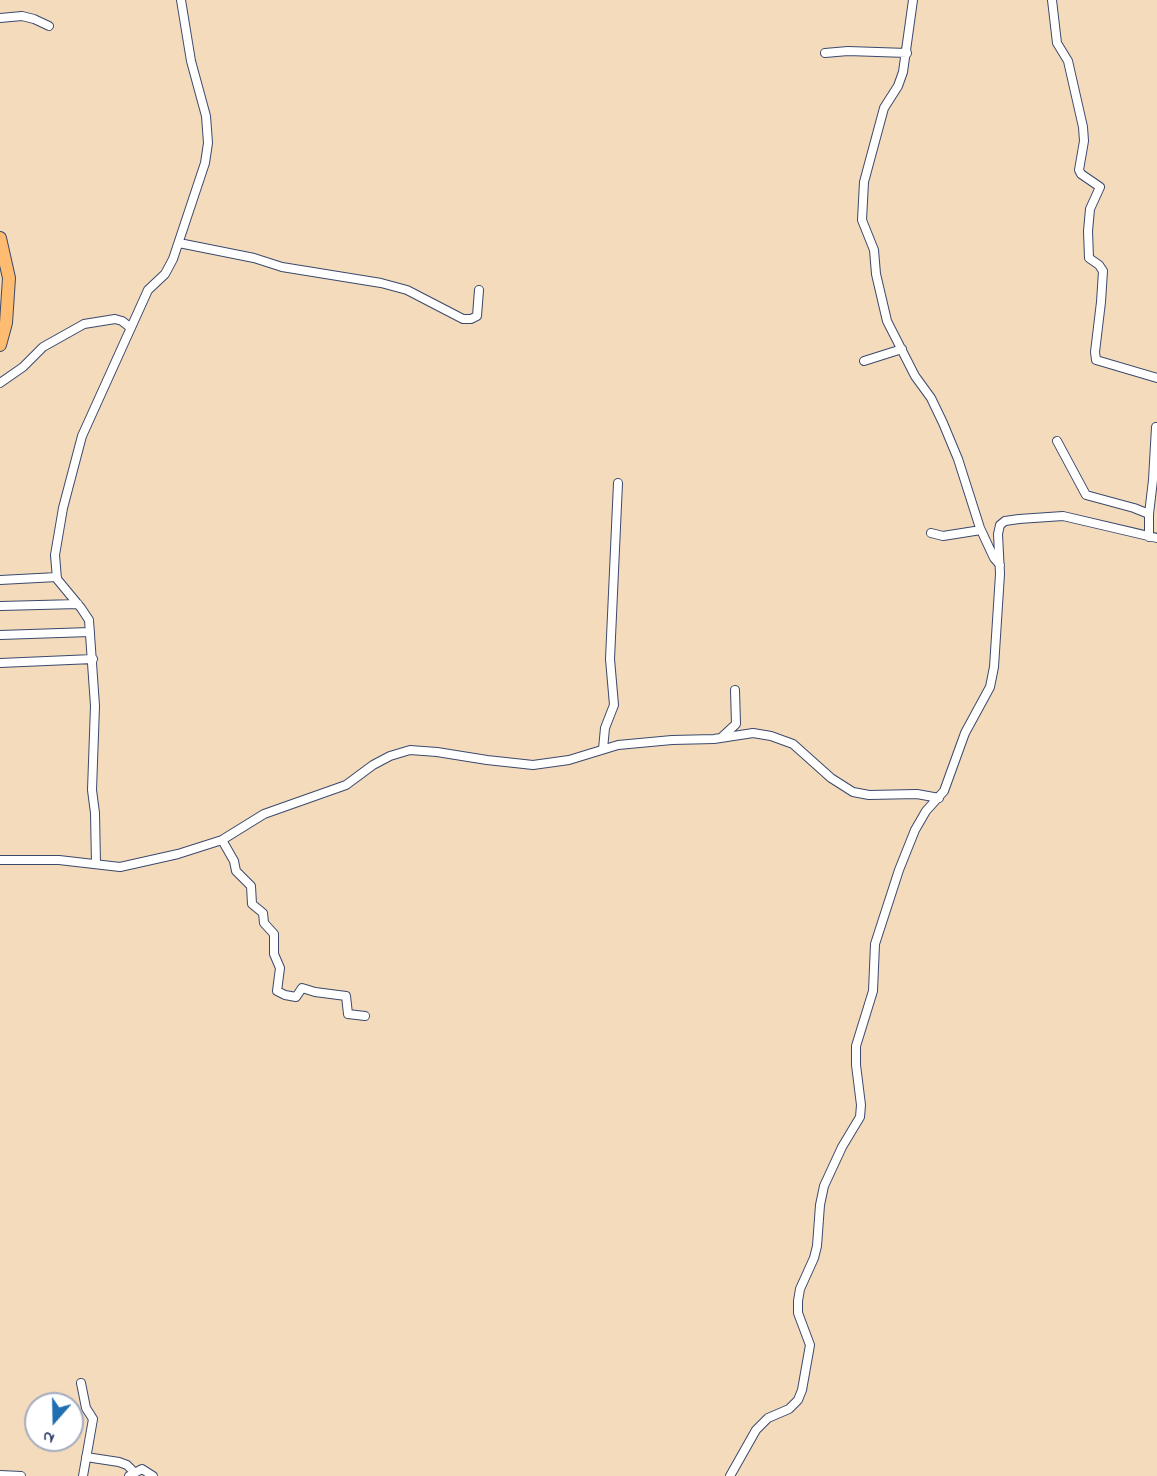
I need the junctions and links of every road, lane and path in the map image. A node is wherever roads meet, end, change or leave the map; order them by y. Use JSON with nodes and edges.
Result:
{"nodes":[{"id":1,"x":181,"y":0,"type":"edge"},
{"id":2,"x":913,"y":0,"type":"edge"},
{"id":3,"x":1052,"y":0,"type":"edge"},
{"id":4,"x":0,"y":18,"type":"edge"},
{"id":5,"x":49,"y":26,"type":"dead end"},
{"id":6,"x":825,"y":53,"type":"dead end"},
{"id":7,"x":907,"y":53,"type":"junction"},
{"id":8,"x":0,"y":238,"type":"edge"},
{"id":9,"x":179,"y":243,"type":"junction"},
{"id":10,"x":479,"y":290,"type":"dead end"},
{"id":11,"x":131,"y":328,"type":"junction"},
{"id":12,"x":0,"y":345,"type":"edge"},
{"id":13,"x":902,"y":349,"type":"junction"},
{"id":14,"x":864,"y":361,"type":"dead end"},
{"id":15,"x":1157,"y":378,"type":"edge"},
{"id":16,"x":0,"y":383,"type":"edge"},
{"id":17,"x":1156,"y":427,"type":"edge"},
{"id":18,"x":1057,"y":441,"type":"dead end"},
{"id":19,"x":618,"y":483,"type":"dead end"},
{"id":20,"x":1149,"y":514,"type":"junction"},
{"id":21,"x":981,"y":530,"type":"junction"},
{"id":22,"x":931,"y":533,"type":"dead end"},
{"id":23,"x":1153,"y":538,"type":"edge"},
{"id":24,"x":1000,"y":565,"type":"junction"},
{"id":25,"x":57,"y":577,"type":"junction"},
{"id":26,"x":0,"y":580,"type":"edge"},
{"id":27,"x":78,"y":604,"type":"junction"},
{"id":28,"x":0,"y":606,"type":"edge"},
{"id":29,"x":90,"y":632,"type":"junction"},
{"id":30,"x":0,"y":635,"type":"edge"},
{"id":31,"x":93,"y":659,"type":"junction"},
{"id":32,"x":0,"y":663,"type":"edge"},
{"id":33,"x":735,"y":690,"type":"dead end"},
{"id":34,"x":721,"y":738,"type":"junction"},
{"id":35,"x":603,"y":749,"type":"junction"},
{"id":36,"x":939,"y":798,"type":"junction"},
{"id":37,"x":222,"y":840,"type":"junction"},
{"id":38,"x":0,"y":860,"type":"edge"},
{"id":39,"x":96,"y":864,"type":"junction"},
{"id":40,"x":365,"y":1016,"type":"dead end"},
{"id":41,"x":81,"y":1383,"type":"dead end"},
{"id":42,"x":86,"y":1457,"type":"junction"},
{"id":43,"x":132,"y":1474,"type":"edge"},
{"id":44,"x":0,"y":1475,"type":"edge"},
{"id":45,"x":21,"y":1476,"type":"edge"},
{"id":46,"x":83,"y":1476,"type":"edge"},
{"id":47,"x":153,"y":1476,"type":"edge"},
{"id":48,"x":730,"y":1476,"type":"edge"}],
"edges":[{"from":1,"to":9,"type":"street"},
{"from":2,"to":7,"type":"street"},
{"from":3,"to":15,"type":"street"},
{"from":4,"to":5,"type":"street"},
{"from":6,"to":7,"type":"street"},
{"from":7,"to":13,"type":"street"},
{"from":8,"to":12,"type":"main road"},
{"from":9,"to":10,"type":"street"},
{"from":9,"to":11,"type":"street"},
{"from":11,"to":16,"type":"street"},
{"from":11,"to":25,"type":"street"},
{"from":13,"to":14,"type":"street"},
{"from":13,"to":21,"type":"street"},
{"from":17,"to":20,"type":"street"},
{"from":18,"to":20,"type":"street"},
{"from":19,"to":35,"type":"street"},
{"from":20,"to":23,"type":"street"},
{"from":21,"to":22,"type":"street"},
{"from":21,"to":24,"type":"street"},
{"from":23,"to":24,"type":"street"},
{"from":24,"to":36,"type":"street"},
{"from":25,"to":26,"type":"street"},
{"from":25,"to":27,"type":"street"},
{"from":27,"to":28,"type":"street"},
{"from":27,"to":29,"type":"street"},
{"from":29,"to":30,"type":"street"},
{"from":29,"to":31,"type":"street"},
{"from":31,"to":32,"type":"street"},
{"from":31,"to":39,"type":"street"},
{"from":33,"to":34,"type":"street"},
{"from":34,"to":35,"type":"street"},
{"from":34,"to":36,"type":"street"},
{"from":35,"to":37,"type":"street"},
{"from":36,"to":48,"type":"street"},
{"from":37,"to":39,"type":"street"},
{"from":37,"to":40,"type":"street"},
{"from":38,"to":39,"type":"street"},
{"from":41,"to":42,"type":"street"},
{"from":42,"to":43,"type":"street"},
{"from":42,"to":46,"type":"street"},
{"from":43,"to":47,"type":"street"},
{"from":44,"to":45,"type":"street"}]}
